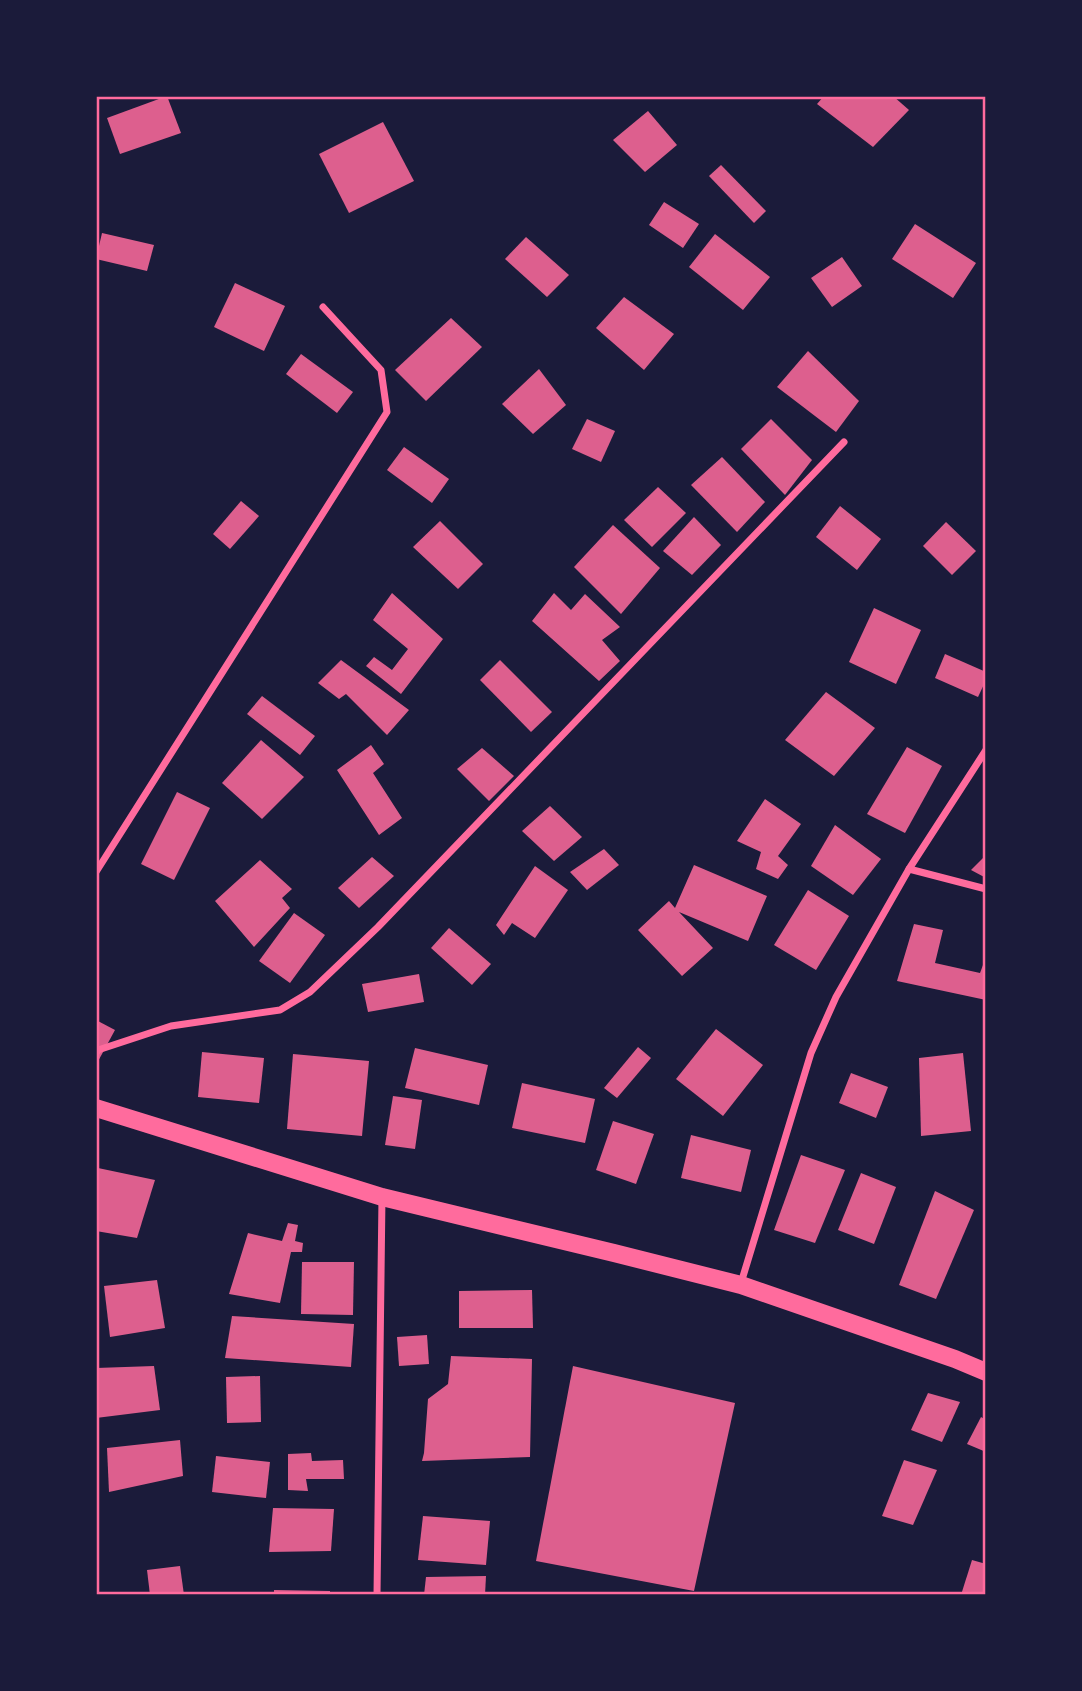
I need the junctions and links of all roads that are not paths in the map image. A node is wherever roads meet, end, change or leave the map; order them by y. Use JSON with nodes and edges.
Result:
{"nodes":[{"id":1,"x":323,"y":307,"type":"dead end"},
{"id":2,"x":844,"y":442,"type":"dead end"},
{"id":3,"x":986,"y":750,"type":"edge"},
{"id":4,"x":909,"y":869,"type":"junction"},
{"id":5,"x":96,"y":872,"type":"edge"},
{"id":6,"x":986,"y":889,"type":"edge"},
{"id":7,"x":96,"y":1053,"type":"edge"},
{"id":8,"x":96,"y":1108,"type":"edge"},
{"id":9,"x":382,"y":1197,"type":"junction"},
{"id":10,"x":741,"y":1285,"type":"junction"},
{"id":11,"x":986,"y":1372,"type":"edge"},
{"id":12,"x":377,"y":1595,"type":"edge"}],
"edges":[{"from":1,"to":5,"type":"street"},
{"from":2,"to":7,"type":"street"},
{"from":3,"to":4,"type":"street"},
{"from":4,"to":6,"type":"street"},
{"from":4,"to":10,"type":"street"},
{"from":8,"to":9,"type":"main road"},
{"from":9,"to":10,"type":"main road"},
{"from":9,"to":12,"type":"street"},
{"from":10,"to":11,"type":"main road"}]}
